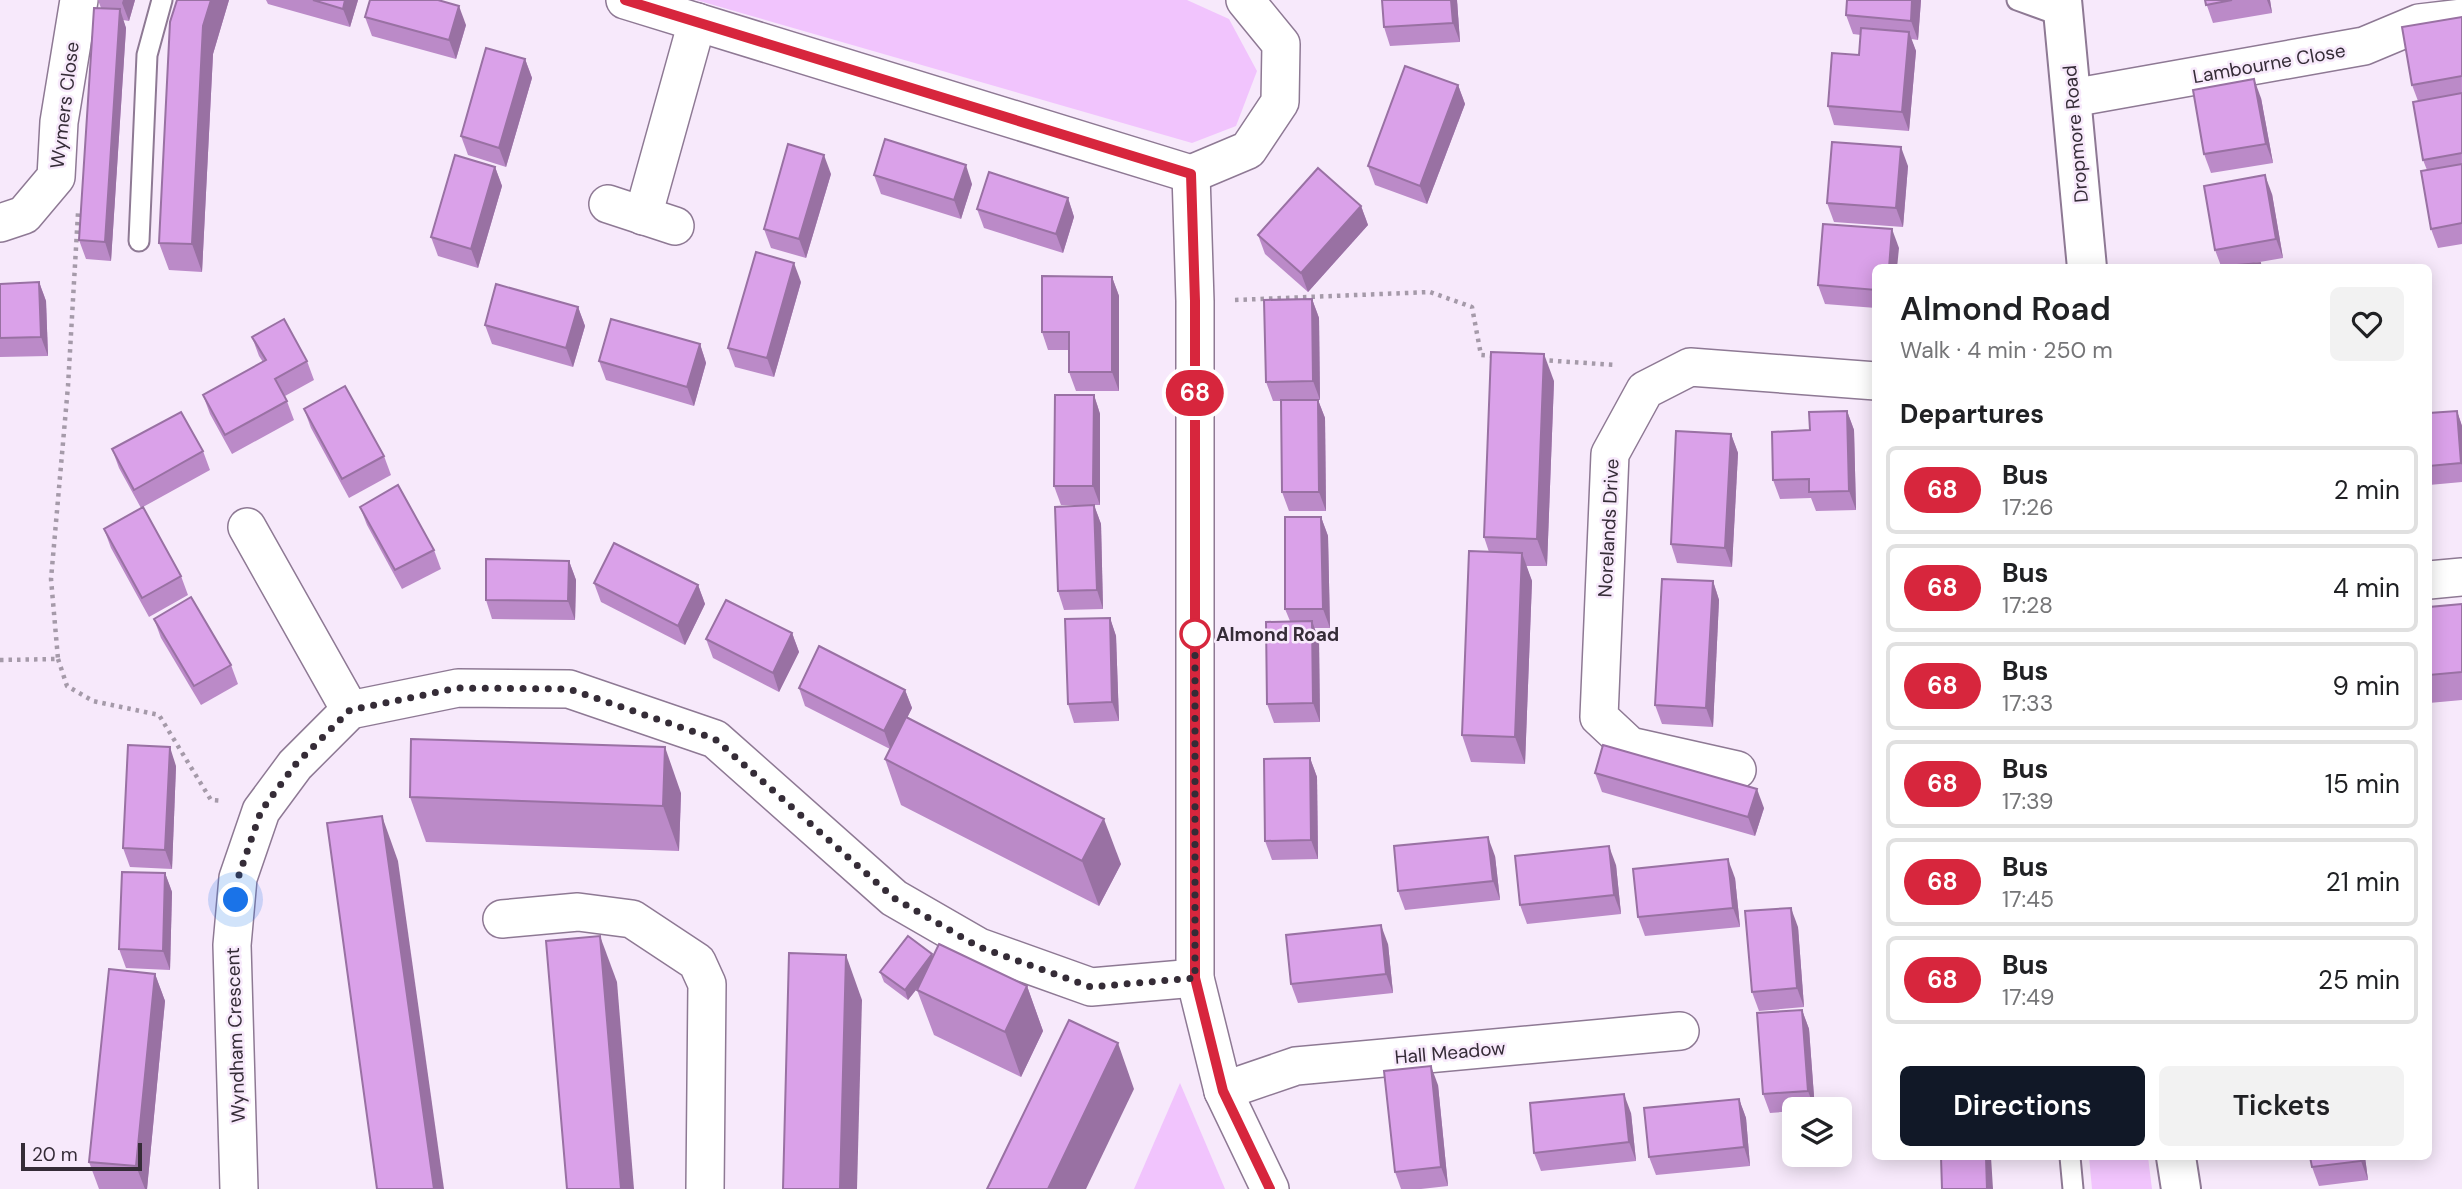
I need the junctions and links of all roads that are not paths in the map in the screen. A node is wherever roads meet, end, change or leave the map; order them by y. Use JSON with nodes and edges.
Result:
{"nodes":[{"id":1,"x":79,"y":0,"type":"edge"},
{"id":2,"x":162,"y":0,"type":"edge"},
{"id":3,"x":625,"y":0,"type":"edge"},
{"id":4,"x":1245,"y":0,"type":"edge"},
{"id":5,"x":2017,"y":0,"type":"edge"},
{"id":6,"x":2063,"y":8,"type":"edge"},
{"id":7,"x":2462,"y":18,"type":"edge"},
{"id":8,"x":697,"y":22,"type":"junction"},
{"id":9,"x":2072,"y":98,"type":"junction"},
{"id":10,"x":1191,"y":174,"type":"junction"},
{"id":11,"x":608,"y":204,"type":"dead end"},
{"id":12,"x":0,"y":223,"type":"edge"},
{"id":13,"x":139,"y":242,"type":"dead end"},
{"id":14,"x":2087,"y":264,"type":"edge"},
{"id":15,"x":1872,"y":382,"type":"edge"},
{"id":16,"x":247,"y":527,"type":"dead end"},
{"id":17,"x":2462,"y":577,"type":"edge"},
{"id":18,"x":2432,"y":580,"type":"edge"},
{"id":19,"x":350,"y":710,"type":"junction"},
{"id":20,"x":1737,"y":770,"type":"dead end"},
{"id":21,"x":502,"y":919,"type":"dead end"},
{"id":22,"x":1195,"y":978,"type":"junction"},
{"id":23,"x":1680,"y":1031,"type":"dead end"},
{"id":24,"x":1223,"y":1091,"type":"junction"},
{"id":25,"x":2070,"y":1160,"type":"edge"},
{"id":26,"x":2176,"y":1160,"type":"edge"},
{"id":27,"x":239,"y":1189,"type":"edge"},
{"id":28,"x":705,"y":1189,"type":"edge"},
{"id":29,"x":1270,"y":1189,"type":"edge"},
{"id":30,"x":2073,"y":1189,"type":"edge"},
{"id":31,"x":2181,"y":1189,"type":"edge"}],
"edges":[{"from":1,"to":12,"type":"street","name":"Wymers Close"},
{"from":2,"to":13,"type":"lane"},
{"from":3,"to":8,"type":"street"},
{"from":4,"to":10,"type":"street"},
{"from":5,"to":6,"type":"lane"},
{"from":6,"to":9,"type":"street","name":"Dropmore Road"},
{"from":7,"to":9,"type":"street","name":"Lambourne Close"},
{"from":8,"to":10,"type":"street"},
{"from":8,"to":11,"type":"street"},
{"from":9,"to":14,"type":"street","name":"Dropmore Road"},
{"from":10,"to":22,"type":"street"},
{"from":15,"to":20,"type":"street","name":"Norelands Drive"},
{"from":16,"to":19,"type":"street"},
{"from":17,"to":18,"type":"street"},
{"from":19,"to":22,"type":"street"},
{"from":19,"to":27,"type":"street","name":"Wyndham Crescent"},
{"from":21,"to":28,"type":"street"},
{"from":22,"to":24,"type":"street"},
{"from":23,"to":24,"type":"street","name":"Hall Meadow"},
{"from":24,"to":29,"type":"street"},
{"from":25,"to":30,"type":"lane"},
{"from":26,"to":31,"type":"street"}]}
